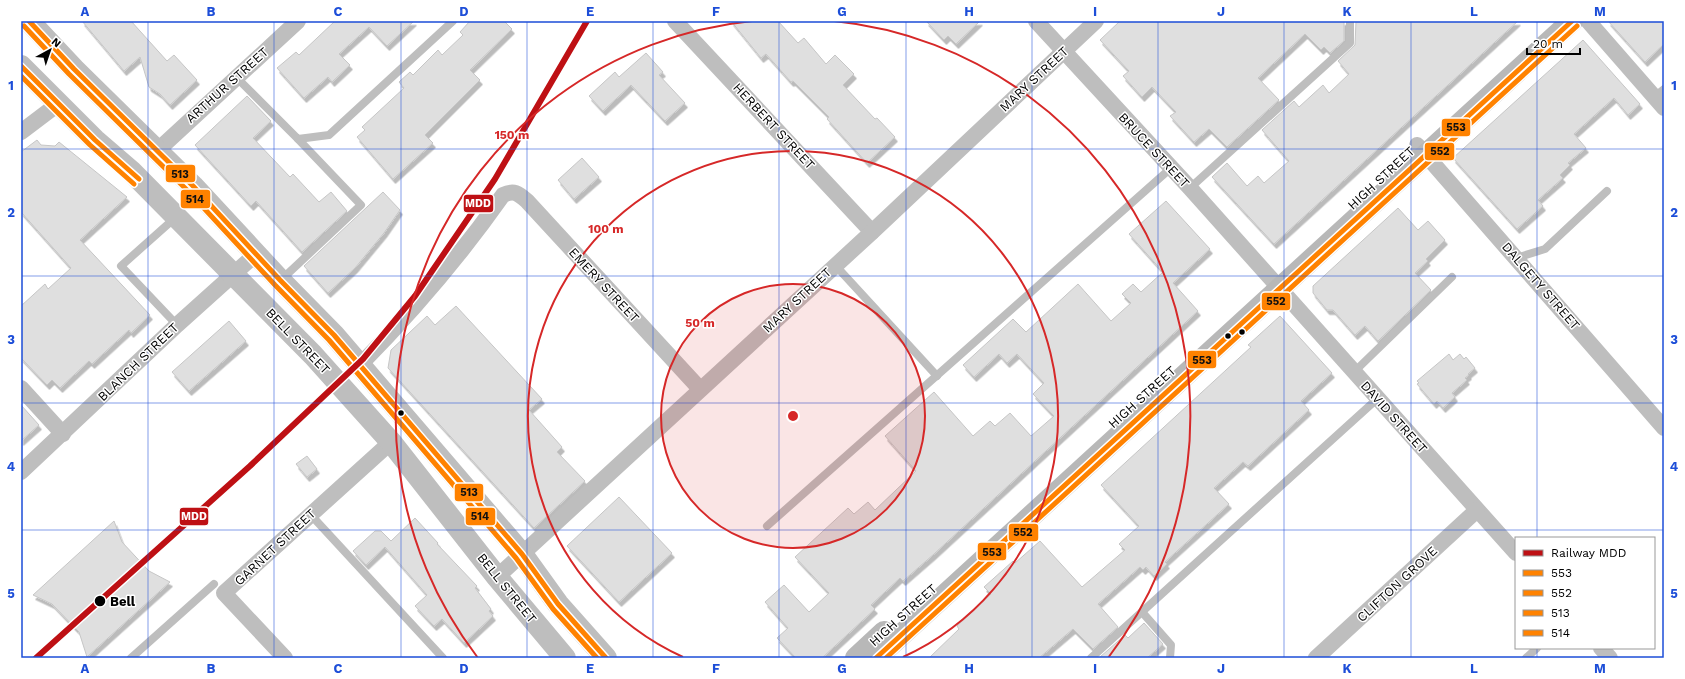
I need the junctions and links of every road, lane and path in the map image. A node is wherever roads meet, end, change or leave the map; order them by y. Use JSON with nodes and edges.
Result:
{"nodes":[{"id":1,"x":29,"y":21,"type":"edge"},
{"id":2,"x":298,"y":21,"type":"edge"},
{"id":3,"x":453,"y":21,"type":"edge"},
{"id":4,"x":675,"y":21,"type":"edge"},
{"id":5,"x":1036,"y":21,"type":"edge"},
{"id":6,"x":1096,"y":21,"type":"edge"},
{"id":7,"x":1350,"y":21,"type":"edge"},
{"id":8,"x":1552,"y":21,"type":"edge"},
{"id":9,"x":1572,"y":21,"type":"edge"},
{"id":10,"x":1588,"y":21,"type":"edge"},
{"id":11,"x":1064,"y":52,"type":"junction"},
{"id":12,"x":21,"y":66,"type":"edge"},
{"id":13,"x":237,"y":78,"type":"junction"},
{"id":14,"x":1661,"y":98,"type":"edge"},
{"id":15,"x":58,"y":104,"type":"junction"},
{"id":16,"x":21,"y":132,"type":"edge"},
{"id":17,"x":298,"y":139,"type":"junction"},
{"id":18,"x":158,"y":150,"type":"junction"},
{"id":19,"x":1422,"y":150,"type":"junction"},
{"id":20,"x":1171,"y":168,"type":"junction"},
{"id":21,"x":1190,"y":188,"type":"junction"},
{"id":22,"x":1607,"y":191,"type":"dead end"},
{"id":23,"x":177,"y":217,"type":"junction"},
{"id":24,"x":872,"y":232,"type":"junction"},
{"id":25,"x":256,"y":254,"type":"junction"},
{"id":26,"x":1516,"y":258,"type":"junction"},
{"id":27,"x":835,"y":265,"type":"junction"},
{"id":28,"x":233,"y":274,"type":"junction"},
{"id":29,"x":1452,"y":277,"type":"dead end"},
{"id":30,"x":280,"y":280,"type":"junction"},
{"id":31,"x":1275,"y":285,"type":"junction"},
{"id":32,"x":177,"y":325,"type":"junction"},
{"id":33,"x":360,"y":365,"type":"junction"},
{"id":34,"x":1354,"y":372,"type":"junction"},
{"id":35,"x":937,"y":376,"type":"junction"},
{"id":36,"x":21,"y":388,"type":"edge"},
{"id":37,"x":700,"y":389,"type":"junction"},
{"id":38,"x":1377,"y":399,"type":"junction"},
{"id":39,"x":1664,"y":428,"type":"edge"},
{"id":40,"x":63,"y":434,"type":"junction"},
{"id":41,"x":391,"y":442,"type":"junction"},
{"id":42,"x":21,"y":472,"type":"edge"},
{"id":43,"x":1477,"y":510,"type":"junction"},
{"id":44,"x":310,"y":514,"type":"junction"},
{"id":45,"x":767,"y":526,"type":"dead end"},
{"id":46,"x":1515,"y":552,"type":"edge"},
{"id":47,"x":522,"y":554,"type":"junction"},
{"id":48,"x":497,"y":577,"type":"junction"},
{"id":49,"x":214,"y":584,"type":"dead end"},
{"id":50,"x":1142,"y":612,"type":"junction"},
{"id":51,"x":1536,"y":649,"type":"edge"},
{"id":52,"x":1602,"y":649,"type":"edge"},
{"id":53,"x":131,"y":658,"type":"edge"},
{"id":54,"x":285,"y":658,"type":"edge"},
{"id":55,"x":443,"y":658,"type":"edge"},
{"id":56,"x":565,"y":658,"type":"edge"},
{"id":57,"x":606,"y":658,"type":"edge"},
{"id":58,"x":856,"y":658,"type":"edge"},
{"id":59,"x":876,"y":658,"type":"edge"},
{"id":60,"x":1091,"y":658,"type":"edge"},
{"id":61,"x":1170,"y":658,"type":"edge"},
{"id":62,"x":1316,"y":658,"type":"edge"},
{"id":63,"x":1526,"y":658,"type":"edge"},
{"id":64,"x":1610,"y":658,"type":"edge"}],
"edges":[{"from":1,"to":18,"type":"highway"},
{"from":2,"to":13,"type":"street","name":"ARTHUR STREET"},
{"from":3,"to":17,"type":"lane"},
{"from":4,"to":24,"type":"street","name":"HERBERT STREET"},
{"from":5,"to":11,"type":"street","name":"BRUCE STREET"},
{"from":6,"to":11,"type":"street","name":"MARY STREET"},
{"from":7,"to":21,"type":"lane"},
{"from":8,"to":19,"type":"main road","name":"HIGH STREET"},
{"from":9,"to":19,"type":"main road","name":"HIGH STREET"},
{"from":10,"to":14,"type":"street"},
{"from":11,"to":20,"type":"street","name":"BRUCE STREET"},
{"from":11,"to":24,"type":"street","name":"MARY STREET"},
{"from":12,"to":15,"type":"highway","name":"BELL STREET"},
{"from":13,"to":17,"type":"lane"},
{"from":13,"to":18,"type":"street","name":"ARTHUR STREET"},
{"from":15,"to":16,"type":"street"},
{"from":15,"to":23,"type":"highway","name":"BELL STREET"},
{"from":17,"to":30,"type":"lane"},
{"from":18,"to":25,"type":"highway"},
{"from":19,"to":26,"type":"street","name":"DALGETY STREET"},
{"from":19,"to":31,"type":"main road","name":"HIGH STREET"},
{"from":20,"to":21,"type":"street","name":"BRUCE STREET"},
{"from":20,"to":35,"type":"lane"},
{"from":21,"to":31,"type":"street","name":"BRUCE STREET"},
{"from":22,"to":26,"type":"lane"},
{"from":23,"to":28,"type":"highway","name":"BELL STREET"},
{"from":23,"to":32,"type":"lane"},
{"from":24,"to":27,"type":"street","name":"MARY STREET"},
{"from":25,"to":28,"type":"street","name":"BLANCH STREET"},
{"from":25,"to":30,"type":"highway"},
{"from":26,"to":39,"type":"street","name":"DALGETY STREET"},
{"from":27,"to":35,"type":"lane"},
{"from":27,"to":37,"type":"street","name":"MARY STREET"},
{"from":28,"to":32,"type":"street","name":"BLANCH STREET"},
{"from":28,"to":41,"type":"highway","name":"BELL STREET"},
{"from":29,"to":34,"type":"lane"},
{"from":30,"to":33,"type":"highway"},
{"from":31,"to":34,"type":"street","name":"DAVID STREET"},
{"from":31,"to":58,"type":"main road","name":"HIGH STREET"},
{"from":31,"to":59,"type":"main road","name":"HIGH STREET"},
{"from":32,"to":40,"type":"street","name":"BLANCH STREET"},
{"from":33,"to":37,"type":"street","name":"EMERY STREET"},
{"from":33,"to":47,"type":"highway"},
{"from":34,"to":38,"type":"street","name":"DAVID STREET"},
{"from":35,"to":45,"type":"lane"},
{"from":36,"to":40,"type":"street"},
{"from":37,"to":47,"type":"street","name":"MARY STREET"},
{"from":38,"to":43,"type":"street","name":"DAVID STREET"},
{"from":38,"to":50,"type":"lane"},
{"from":40,"to":42,"type":"street","name":"BLANCH STREET"},
{"from":41,"to":44,"type":"street","name":"GARNET STREET"},
{"from":41,"to":48,"type":"highway","name":"BELL STREET"},
{"from":43,"to":46,"type":"street","name":"DAVID STREET"},
{"from":43,"to":62,"type":"street","name":"CLIFTON GROVE"},
{"from":44,"to":54,"type":"street","name":"GARNET STREET"},
{"from":44,"to":55,"type":"lane"},
{"from":47,"to":48,"type":"street","name":"MARY STREET"},
{"from":47,"to":57,"type":"highway"},
{"from":48,"to":56,"type":"highway","name":"BELL STREET"},
{"from":49,"to":53,"type":"lane"},
{"from":50,"to":60,"type":"lane"},
{"from":50,"to":61,"type":"lane"},
{"from":51,"to":63,"type":"lane"},
{"from":52,"to":64,"type":"street"}]}
